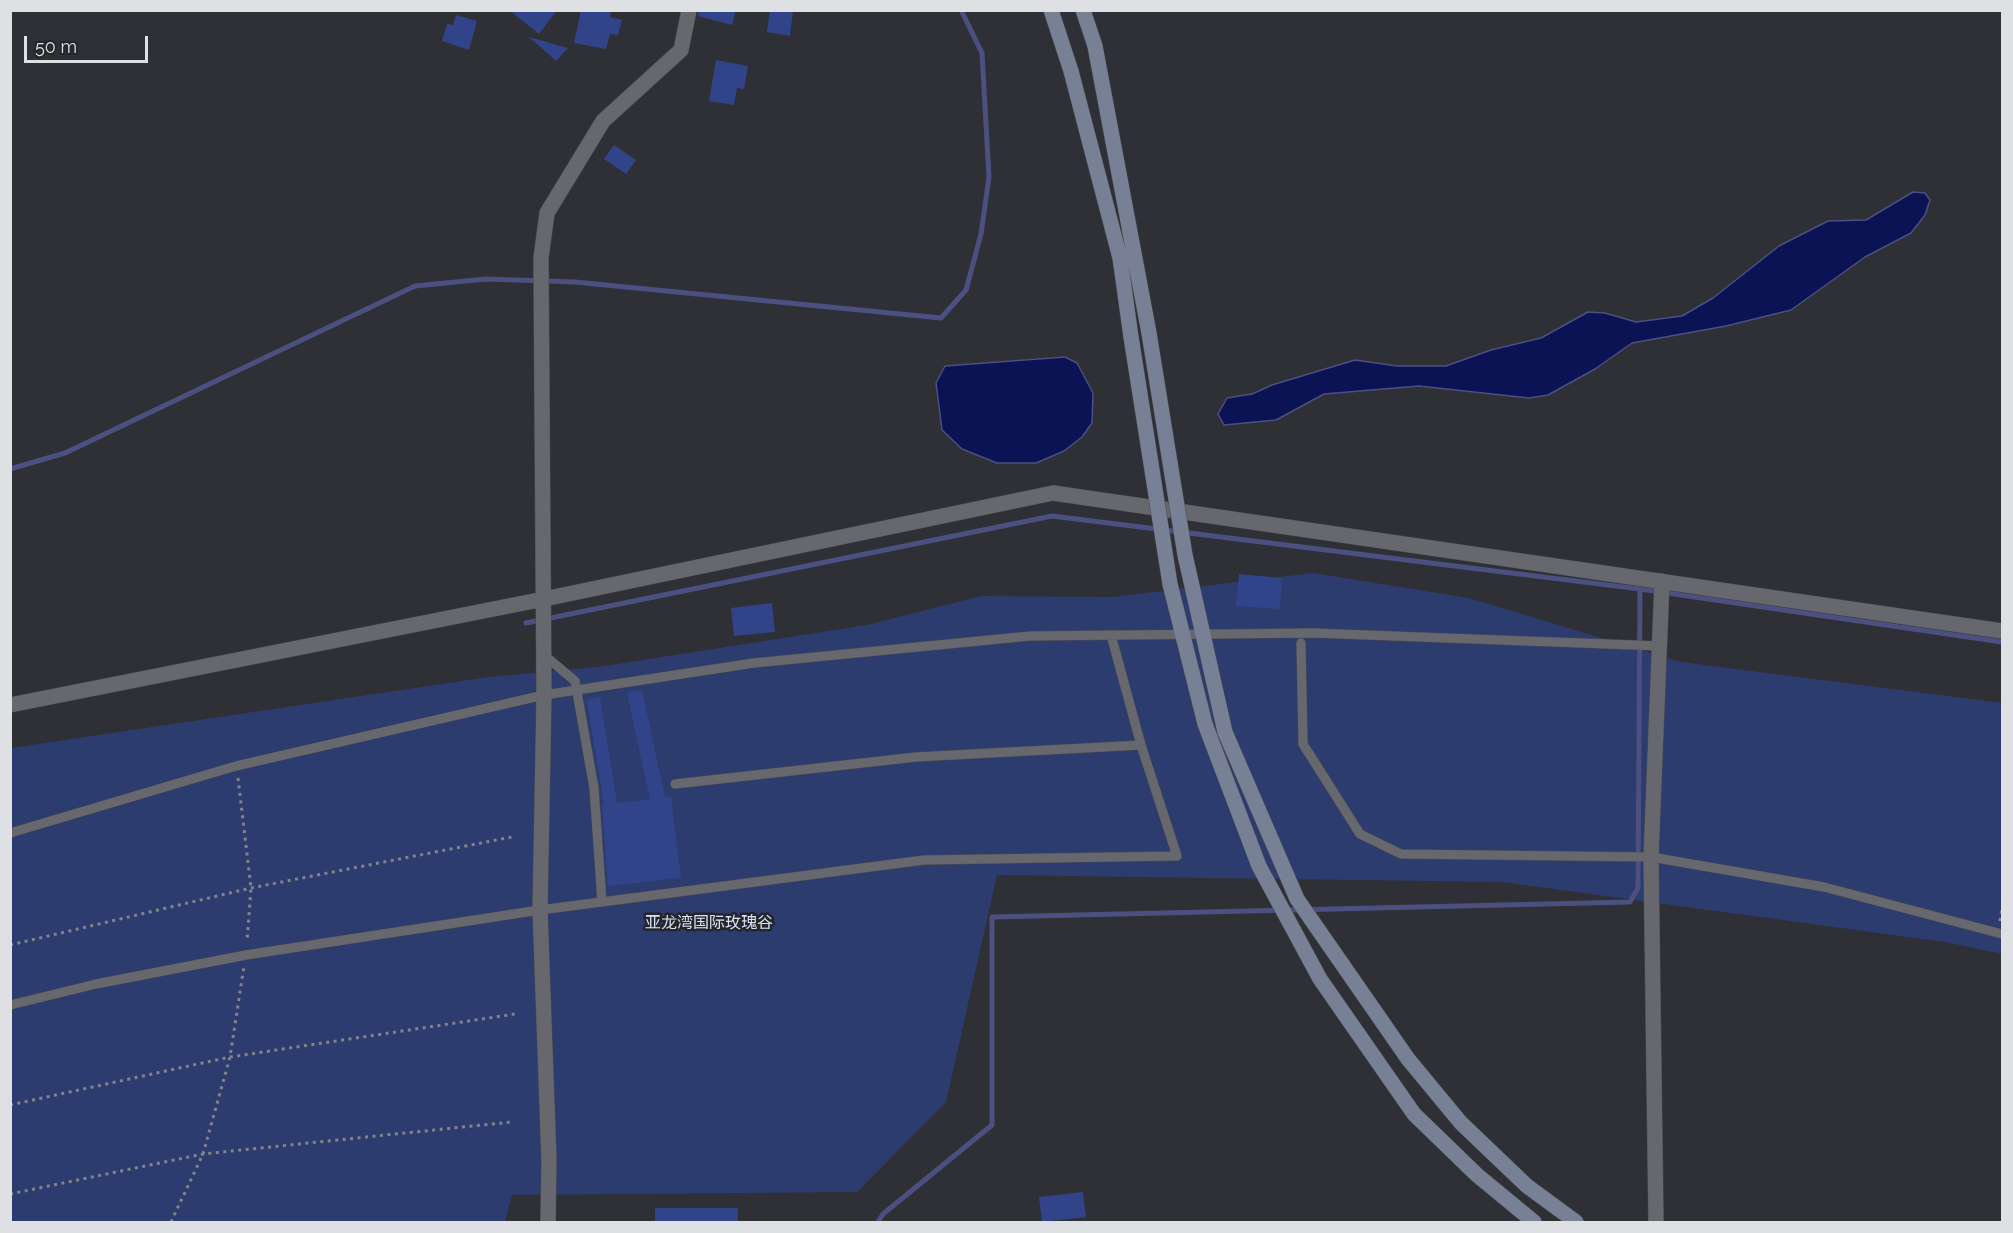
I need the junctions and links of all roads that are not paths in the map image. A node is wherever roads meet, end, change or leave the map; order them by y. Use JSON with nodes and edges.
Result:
{"nodes":[{"id":1,"x":689,"y":10,"type":"edge"},
{"id":2,"x":1051,"y":10,"type":"edge"},
{"id":3,"x":1083,"y":10,"type":"edge"},
{"id":4,"x":1662,"y":581,"type":"junction"},
{"id":5,"x":544,"y":599,"type":"junction"},
{"id":6,"x":2002,"y":632,"type":"edge"},
{"id":7,"x":1111,"y":635,"type":"junction"},
{"id":8,"x":1302,"y":643,"type":"dead end"},
{"id":9,"x":1660,"y":646,"type":"junction"},
{"id":10,"x":544,"y":655,"type":"junction"},
{"id":11,"x":544,"y":695,"type":"junction"},
{"id":12,"x":10,"y":705,"type":"edge"},
{"id":13,"x":1142,"y":746,"type":"junction"},
{"id":14,"x":675,"y":784,"type":"dead end"},
{"id":15,"x":10,"y":833,"type":"edge"},
{"id":16,"x":1651,"y":857,"type":"junction"},
{"id":17,"x":602,"y":902,"type":"junction"},
{"id":18,"x":540,"y":910,"type":"junction"},
{"id":19,"x":2002,"y":934,"type":"edge"},
{"id":20,"x":10,"y":1005,"type":"edge"},
{"id":21,"x":549,"y":1222,"type":"edge"},
{"id":22,"x":1534,"y":1222,"type":"edge"},
{"id":23,"x":1576,"y":1222,"type":"edge"},
{"id":24,"x":1656,"y":1222,"type":"edge"}],
"edges":[{"from":1,"to":5,"type":"street"},
{"from":2,"to":22,"type":"main road","bridge":true},
{"from":3,"to":23,"type":"main road","bridge":true},
{"from":4,"to":5,"type":"street"},
{"from":4,"to":6,"type":"street"},
{"from":4,"to":9,"type":"street"},
{"from":5,"to":10,"type":"street"},
{"from":5,"to":12,"type":"street"},
{"from":7,"to":9,"type":"lane"},
{"from":7,"to":11,"type":"lane"},
{"from":7,"to":13,"type":"lane"},
{"from":8,"to":16,"type":"lane"},
{"from":9,"to":16,"type":"street"},
{"from":10,"to":11,"type":"street"},
{"from":10,"to":17,"type":"lane"},
{"from":11,"to":15,"type":"lane"},
{"from":11,"to":18,"type":"street"},
{"from":13,"to":14,"type":"lane"},
{"from":13,"to":17,"type":"lane"},
{"from":16,"to":19,"type":"lane"},
{"from":16,"to":24,"type":"street"},
{"from":17,"to":18,"type":"lane"},
{"from":18,"to":20,"type":"lane"},
{"from":18,"to":21,"type":"street"}]}
